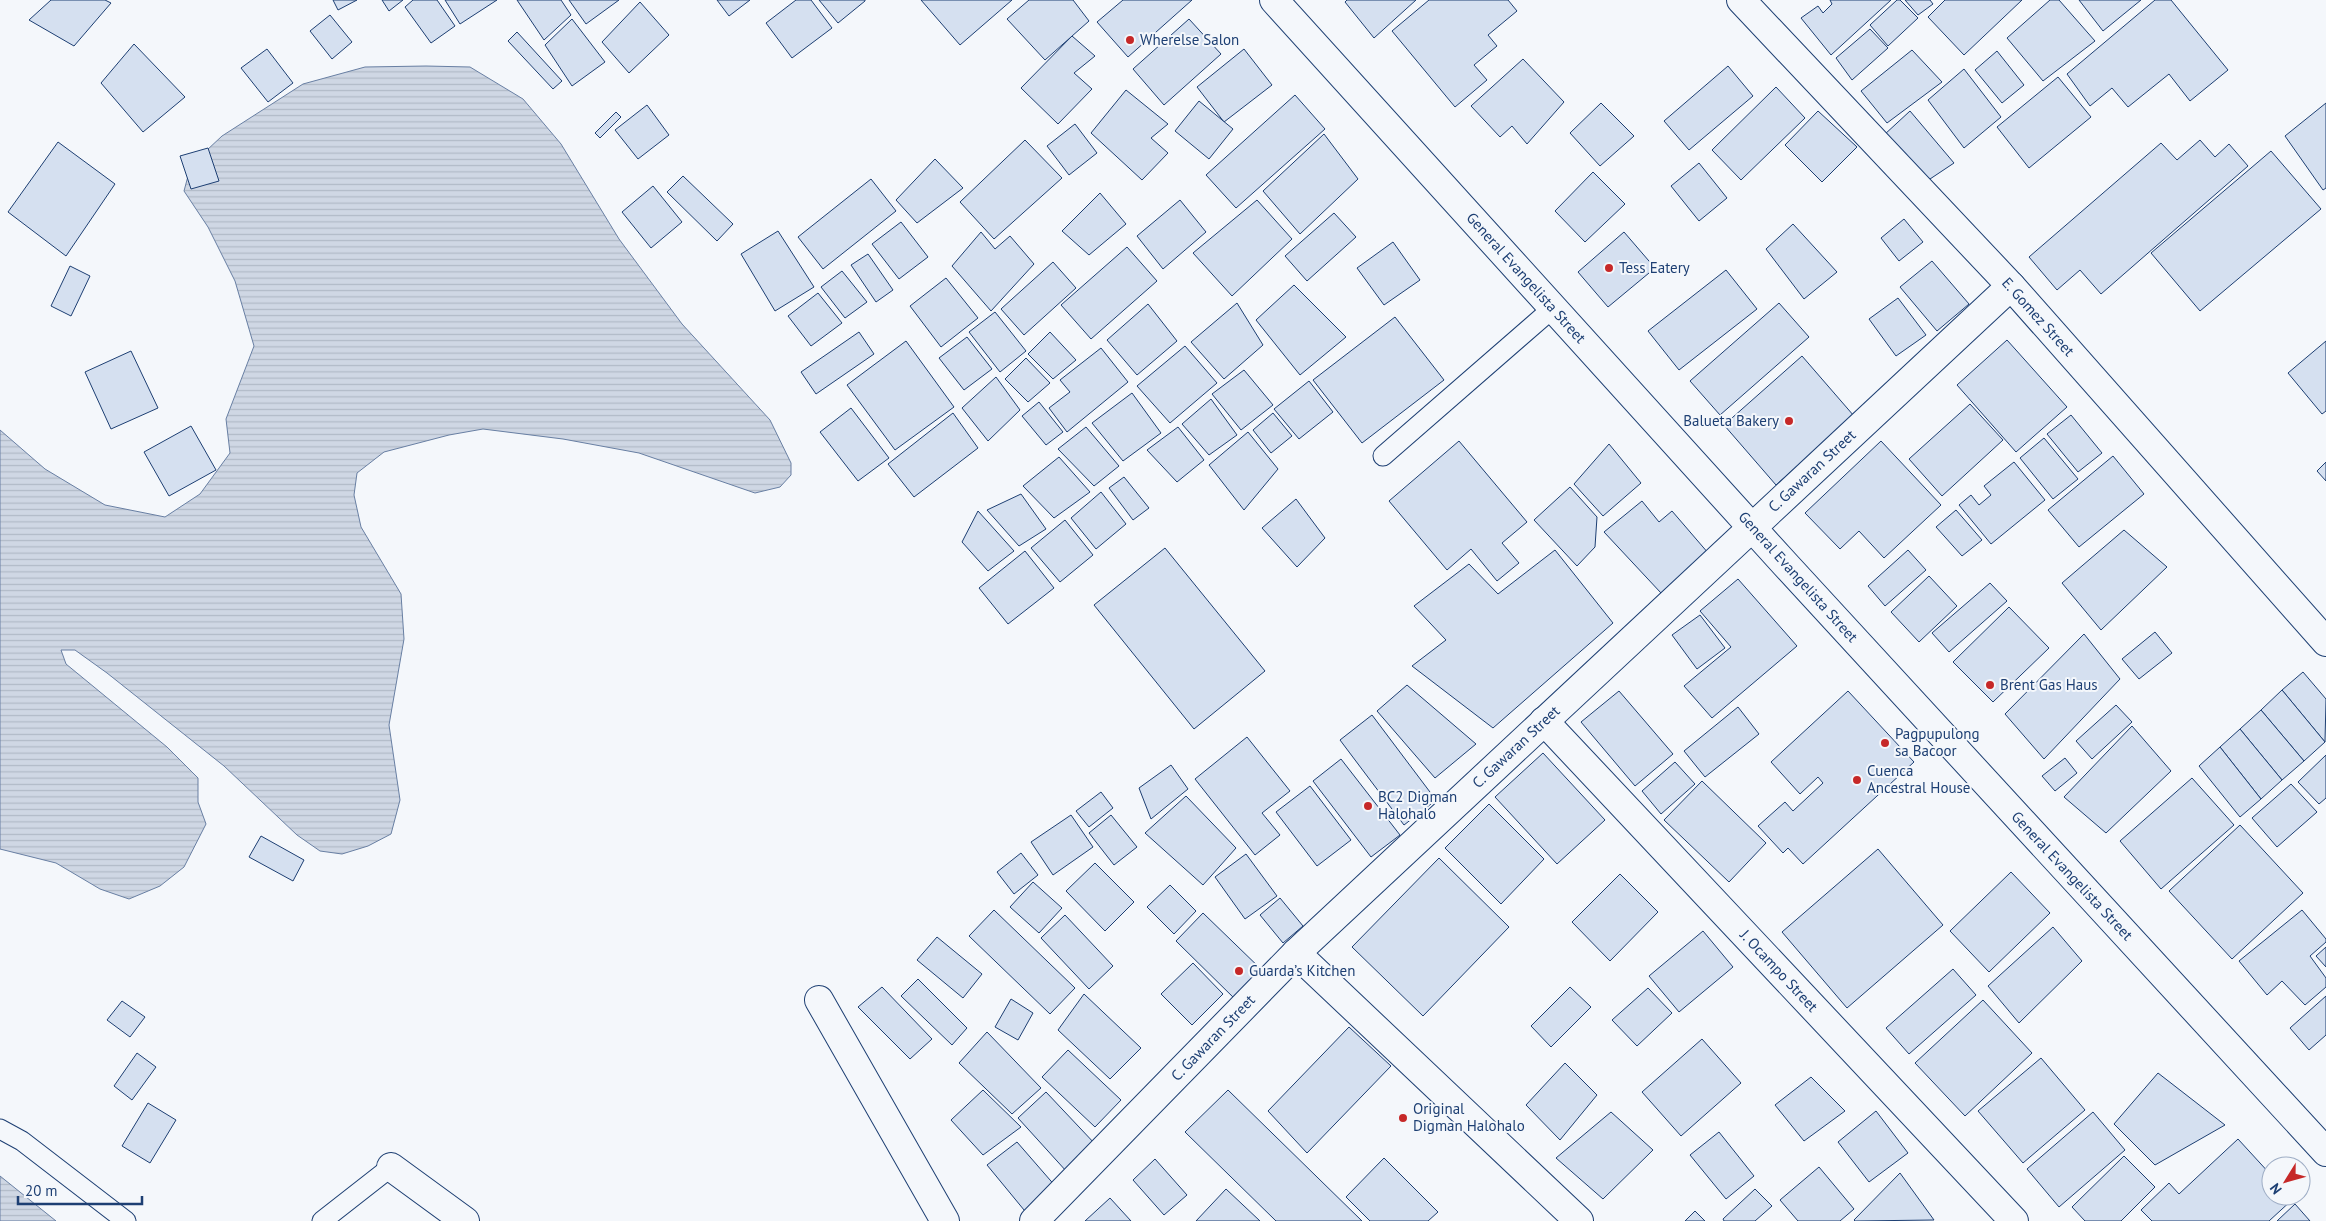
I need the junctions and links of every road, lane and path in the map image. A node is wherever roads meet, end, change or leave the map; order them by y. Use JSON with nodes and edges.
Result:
{"nodes":[{"id":1,"x":1274,"y":0,"type":"edge"},
{"id":2,"x":1741,"y":0,"type":"edge"},
{"id":3,"x":2011,"y":286,"type":"junction"},
{"id":4,"x":1553,"y":308,"type":"junction"},
{"id":5,"x":1383,"y":456,"type":"dead end"},
{"id":6,"x":1752,"y":527,"type":"junction"},
{"id":7,"x":2326,"y":642,"type":"edge"},
{"id":8,"x":1544,"y":721,"type":"junction"},
{"id":9,"x":1296,"y":952,"type":"junction"},
{"id":10,"x":819,"y":1000,"type":"dead end"},
{"id":11,"x":0,"y":1129,"type":"edge"},
{"id":12,"x":2326,"y":1152,"type":"edge"},
{"id":13,"x":391,"y":1167,"type":"joint"},
{"id":14,"x":126,"y":1221,"type":"edge"},
{"id":15,"x":322,"y":1221,"type":"edge"},
{"id":16,"x":465,"y":1221,"type":"edge"},
{"id":17,"x":945,"y":1221,"type":"edge"},
{"id":18,"x":1034,"y":1221,"type":"edge"},
{"id":19,"x":1579,"y":1221,"type":"edge"},
{"id":20,"x":2014,"y":1221,"type":"edge"}],
"edges":[{"from":1,"to":4,"type":"street","name":"General Evangelista Street"},
{"from":2,"to":3,"type":"street","name":"E. Gomez Street"},
{"from":3,"to":6,"type":"street","name":"C. Gawaran Street"},
{"from":3,"to":7,"type":"street","name":"E. Gomez Street"},
{"from":4,"to":5,"type":"lane"},
{"from":4,"to":6,"type":"street","name":"General Evangelista Street"},
{"from":6,"to":8,"type":"street","name":"C. Gawaran Street"},
{"from":6,"to":12,"type":"street","name":"General Evangelista Street"},
{"from":8,"to":9,"type":"street","name":"C. Gawaran Street"},
{"from":8,"to":20,"type":"street","name":"J. Ocampo Street"},
{"from":9,"to":18,"type":"street","name":"C. Gawaran Street"},
{"from":9,"to":19,"type":"street"},
{"from":10,"to":17,"type":"street"},
{"from":11,"to":14,"type":"lane"},
{"from":13,"to":15,"type":"lane"},
{"from":13,"to":16,"type":"street"}]}
